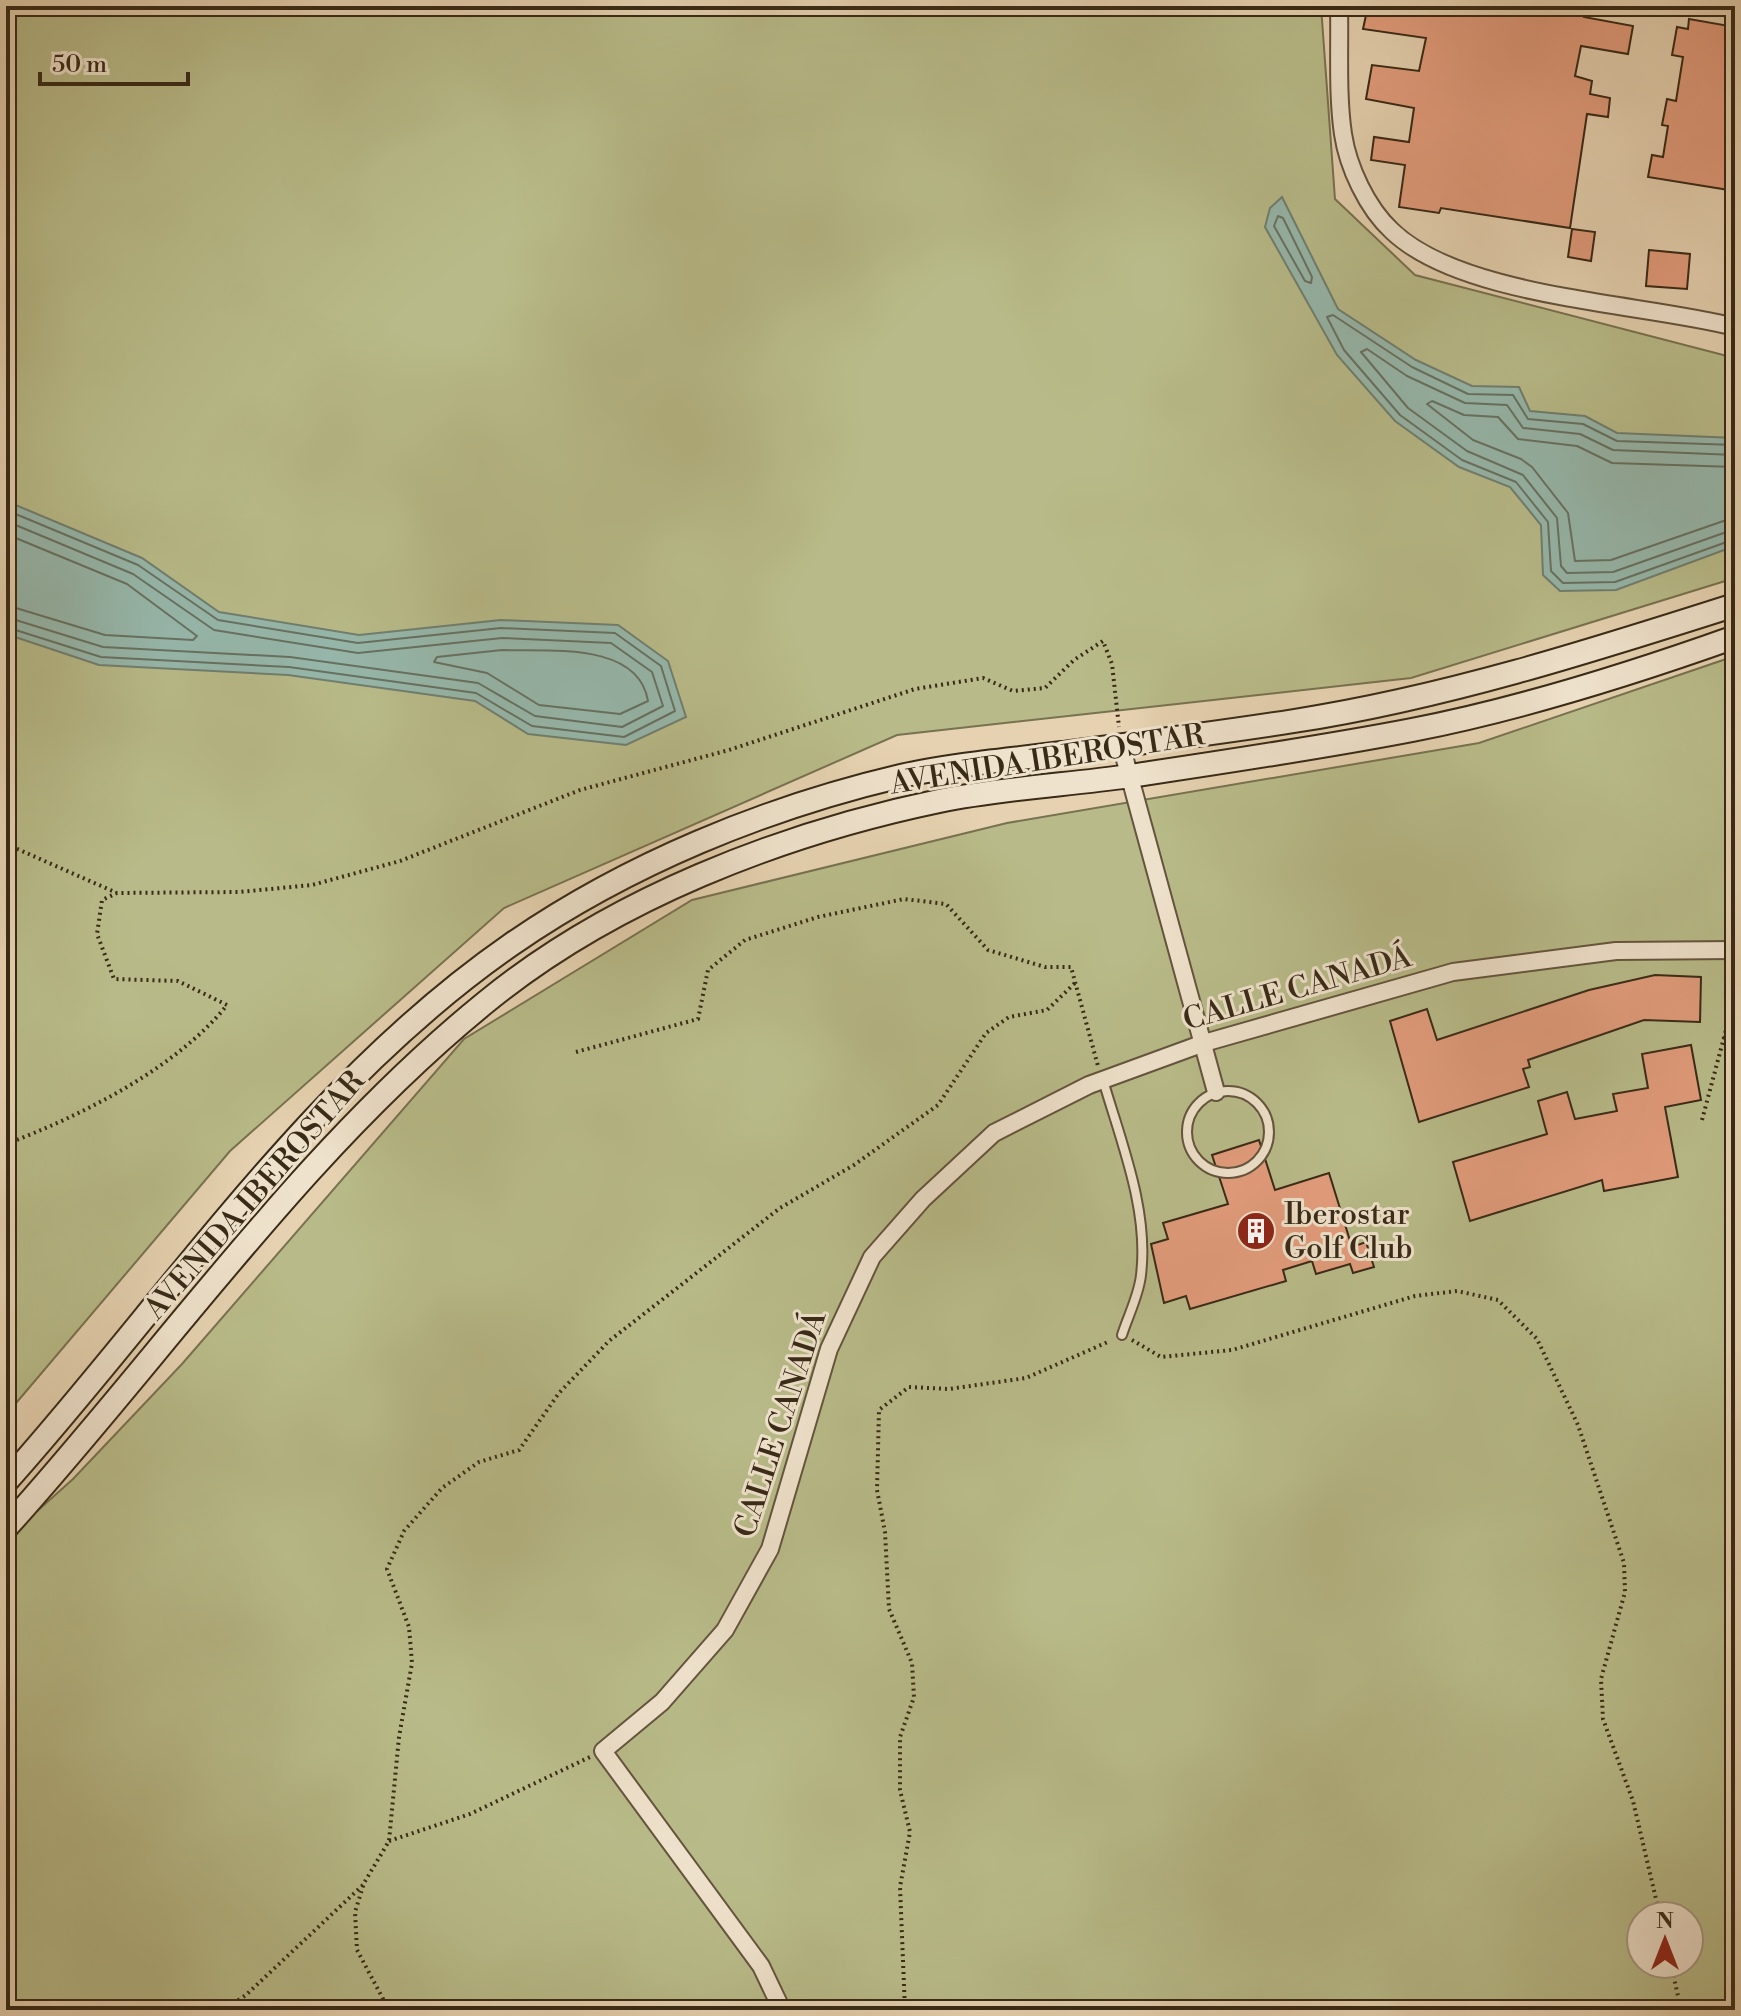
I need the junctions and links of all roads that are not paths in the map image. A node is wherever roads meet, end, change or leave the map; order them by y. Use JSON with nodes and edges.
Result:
{"nodes":[{"id":1,"x":1339,"y":6,"type":"edge"},
{"id":2,"x":1735,"y":327,"type":"edge"},
{"id":3,"x":1735,"y":605,"type":"edge"},
{"id":4,"x":1735,"y":637,"type":"edge"},
{"id":5,"x":1121,"y":745,"type":"junction"},
{"id":6,"x":1128,"y":776,"type":"junction"},
{"id":7,"x":1735,"y":950,"type":"edge"},
{"id":8,"x":1204,"y":1043,"type":"junction"},
{"id":9,"x":1102,"y":1080,"type":"junction"},
{"id":10,"x":1216,"y":1092,"type":"junction"},
{"id":11,"x":1122,"y":1335,"type":"road end"},
{"id":12,"x":6,"y":1482,"type":"edge"},
{"id":13,"x":6,"y":1528,"type":"edge"},
{"id":14,"x":782,"y":2010,"type":"edge"}],
"edges":[{"from":1,"to":2,"type":"street"},
{"from":3,"to":5,"type":"street","name":"AVENIDA IBEROSTAR"},
{"from":4,"to":6,"type":"street","name":"AVENIDA IBEROSTAR"},
{"from":5,"to":6,"type":"street"},
{"from":5,"to":12,"type":"street","name":"AVENIDA IBEROSTAR"},
{"from":6,"to":8,"type":"street"},
{"from":6,"to":13,"type":"street","name":"AVENIDA IBEROSTAR"},
{"from":7,"to":8,"type":"street","name":"CALLE CANADÁ"},
{"from":8,"to":9,"type":"street","name":"CALLE CANADÁ"},
{"from":8,"to":10,"type":"street"},
{"from":9,"to":11,"type":"lane"},
{"from":9,"to":14,"type":"street","name":"CALLE CANADÁ"},
{"from":10,"to":10,"type":"lane"}]}
